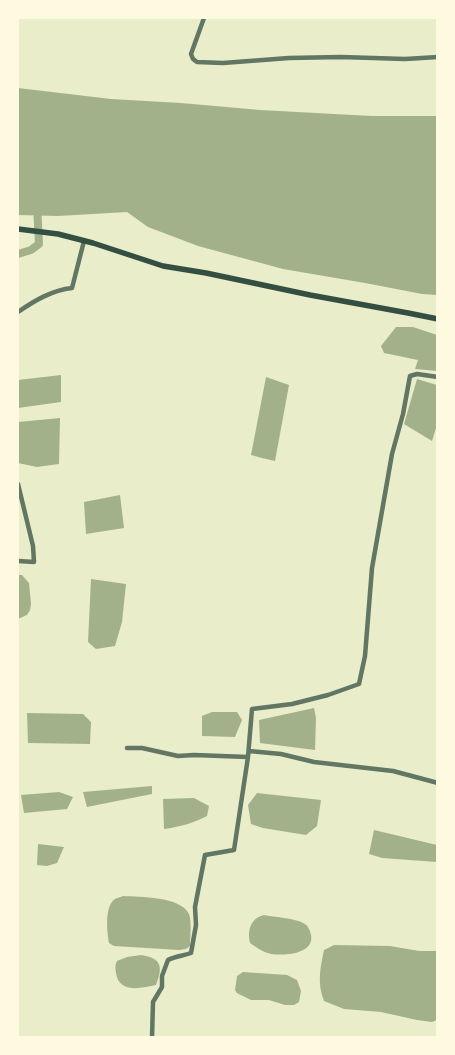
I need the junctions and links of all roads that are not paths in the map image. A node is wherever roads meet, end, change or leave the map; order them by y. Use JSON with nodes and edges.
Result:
{"nodes":[{"id":1,"x":204,"y":18,"type":"edge"},
{"id":2,"x":438,"y":57,"type":"edge"},
{"id":3,"x":18,"y":229,"type":"edge"},
{"id":4,"x":84,"y":240,"type":"junction"},
{"id":5,"x":18,"y":312,"type":"edge"},
{"id":6,"x":438,"y":319,"type":"edge"},
{"id":7,"x":438,"y":377,"type":"edge"},
{"id":8,"x":18,"y":484,"type":"edge"},
{"id":9,"x":18,"y":561,"type":"edge"},
{"id":10,"x":127,"y":748,"type":"dead end"},
{"id":11,"x":249,"y":751,"type":"junction"},
{"id":12,"x":248,"y":757,"type":"junction"},
{"id":13,"x":438,"y":783,"type":"edge"},
{"id":14,"x":152,"y":1038,"type":"edge"}],
"edges":[{"from":1,"to":2,"type":"street"},
{"from":3,"to":4,"type":"main road"},
{"from":4,"to":5,"type":"street"},
{"from":4,"to":6,"type":"main road"},
{"from":7,"to":11,"type":"street"},
{"from":8,"to":9,"type":"street"},
{"from":10,"to":12,"type":"street"},
{"from":11,"to":12,"type":"street"},
{"from":11,"to":13,"type":"street"},
{"from":12,"to":14,"type":"street"}]}
